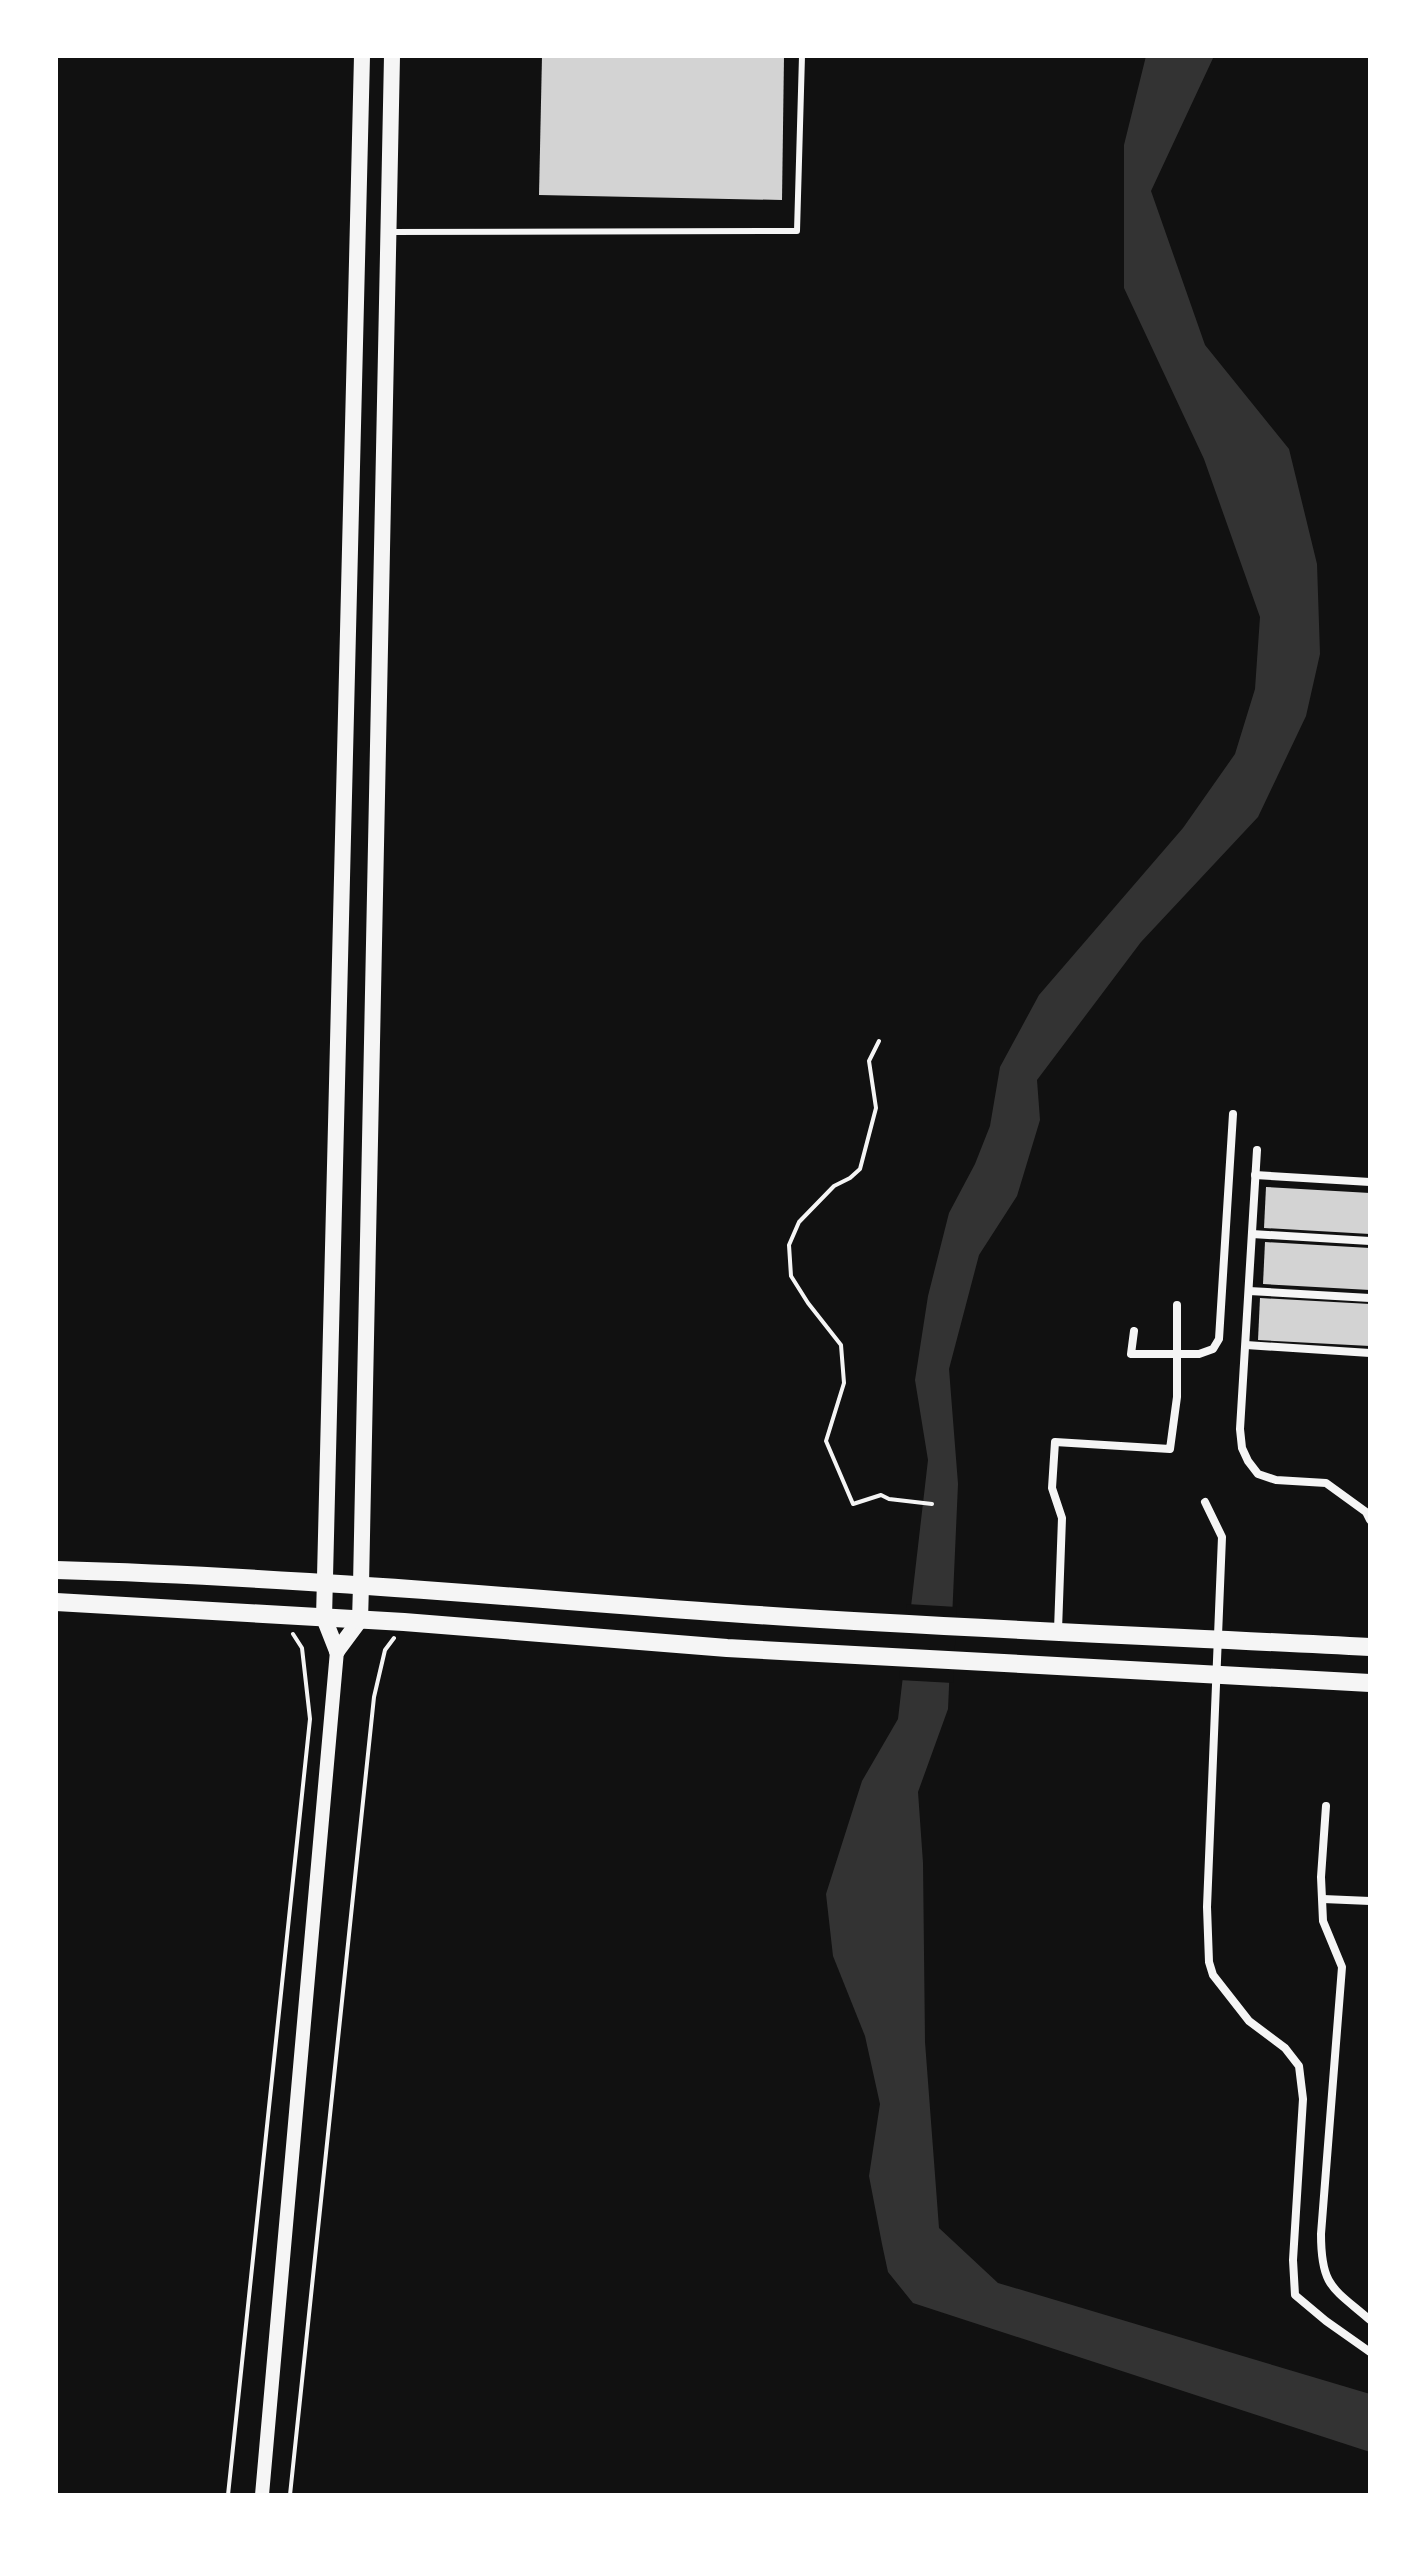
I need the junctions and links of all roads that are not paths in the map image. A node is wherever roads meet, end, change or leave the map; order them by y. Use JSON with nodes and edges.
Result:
{"nodes":[{"id":1,"x":362,"y":56,"type":"edge"},
{"id":2,"x":392,"y":56,"type":"edge"},
{"id":3,"x":802,"y":56,"type":"edge"},
{"id":4,"x":389,"y":232,"type":"junction"},
{"id":5,"x":1233,"y":1114,"type":"dead end"},
{"id":6,"x":1257,"y":1150,"type":"dead end"},
{"id":7,"x":1255,"y":1175,"type":"junction"},
{"id":8,"x":1370,"y":1182,"type":"edge"},
{"id":9,"x":1252,"y":1234,"type":"junction"},
{"id":10,"x":1370,"y":1241,"type":"edge"},
{"id":11,"x":1249,"y":1291,"type":"junction"},
{"id":12,"x":1370,"y":1298,"type":"edge"},
{"id":13,"x":1177,"y":1305,"type":"dead end"},
{"id":14,"x":1134,"y":1331,"type":"dead end"},
{"id":15,"x":1246,"y":1345,"type":"junction"},
{"id":16,"x":1370,"y":1353,"type":"edge"},
{"id":17,"x":1177,"y":1354,"type":"junction"},
{"id":18,"x":1205,"y":1502,"type":"dead end"},
{"id":19,"x":1370,"y":1520,"type":"edge"},
{"id":20,"x":56,"y":1570,"type":"edge"},
{"id":21,"x":325,"y":1584,"type":"junction"},
{"id":22,"x":361,"y":1585,"type":"junction"},
{"id":23,"x":56,"y":1602,"type":"edge"},
{"id":24,"x":324,"y":1618,"type":"junction"},
{"id":25,"x":360,"y":1620,"type":"junction"},
{"id":26,"x":1049,"y":1632,"type":"junction"},
{"id":27,"x":1218,"y":1639,"type":"junction"},
{"id":28,"x":1370,"y":1647,"type":"edge"},
{"id":29,"x":337,"y":1651,"type":"junction"},
{"id":30,"x":1218,"y":1675,"type":"junction"},
{"id":31,"x":1370,"y":1683,"type":"edge"},
{"id":32,"x":1326,"y":1806,"type":"dead end"},
{"id":33,"x":1323,"y":1899,"type":"junction"},
{"id":34,"x":1370,"y":1901,"type":"edge"},
{"id":35,"x":1370,"y":2320,"type":"edge"},
{"id":36,"x":1370,"y":2352,"type":"edge"},
{"id":37,"x":262,"y":2495,"type":"edge"}],
"edges":[{"from":1,"to":21,"type":"main road"},
{"from":2,"to":4,"type":"main road"},
{"from":3,"to":4,"type":"lane"},
{"from":4,"to":22,"type":"main road"},
{"from":5,"to":17,"type":"street"},
{"from":6,"to":7,"type":"street"},
{"from":7,"to":8,"type":"street"},
{"from":7,"to":9,"type":"street"},
{"from":9,"to":10,"type":"street"},
{"from":9,"to":11,"type":"street"},
{"from":11,"to":12,"type":"street"},
{"from":11,"to":15,"type":"street"},
{"from":13,"to":17,"type":"street"},
{"from":14,"to":17,"type":"street"},
{"from":15,"to":16,"type":"street"},
{"from":15,"to":19,"type":"street"},
{"from":17,"to":26,"type":"street"},
{"from":18,"to":27,"type":"street"},
{"from":20,"to":21,"type":"main road"},
{"from":21,"to":22,"type":"main road"},
{"from":21,"to":24,"type":"main road"},
{"from":22,"to":25,"type":"main road"},
{"from":22,"to":26,"type":"main road"},
{"from":23,"to":24,"type":"main road"},
{"from":24,"to":25,"type":"main road"},
{"from":24,"to":29,"type":"main road"},
{"from":25,"to":29,"type":"main road"},
{"from":25,"to":30,"type":"main road"},
{"from":26,"to":27,"type":"main road"},
{"from":27,"to":28,"type":"main road"},
{"from":27,"to":30,"type":"street"},
{"from":29,"to":37,"type":"street"},
{"from":30,"to":31,"type":"main road"},
{"from":30,"to":36,"type":"street"},
{"from":32,"to":33,"type":"street"},
{"from":33,"to":34,"type":"street"},
{"from":33,"to":35,"type":"street"}]}
